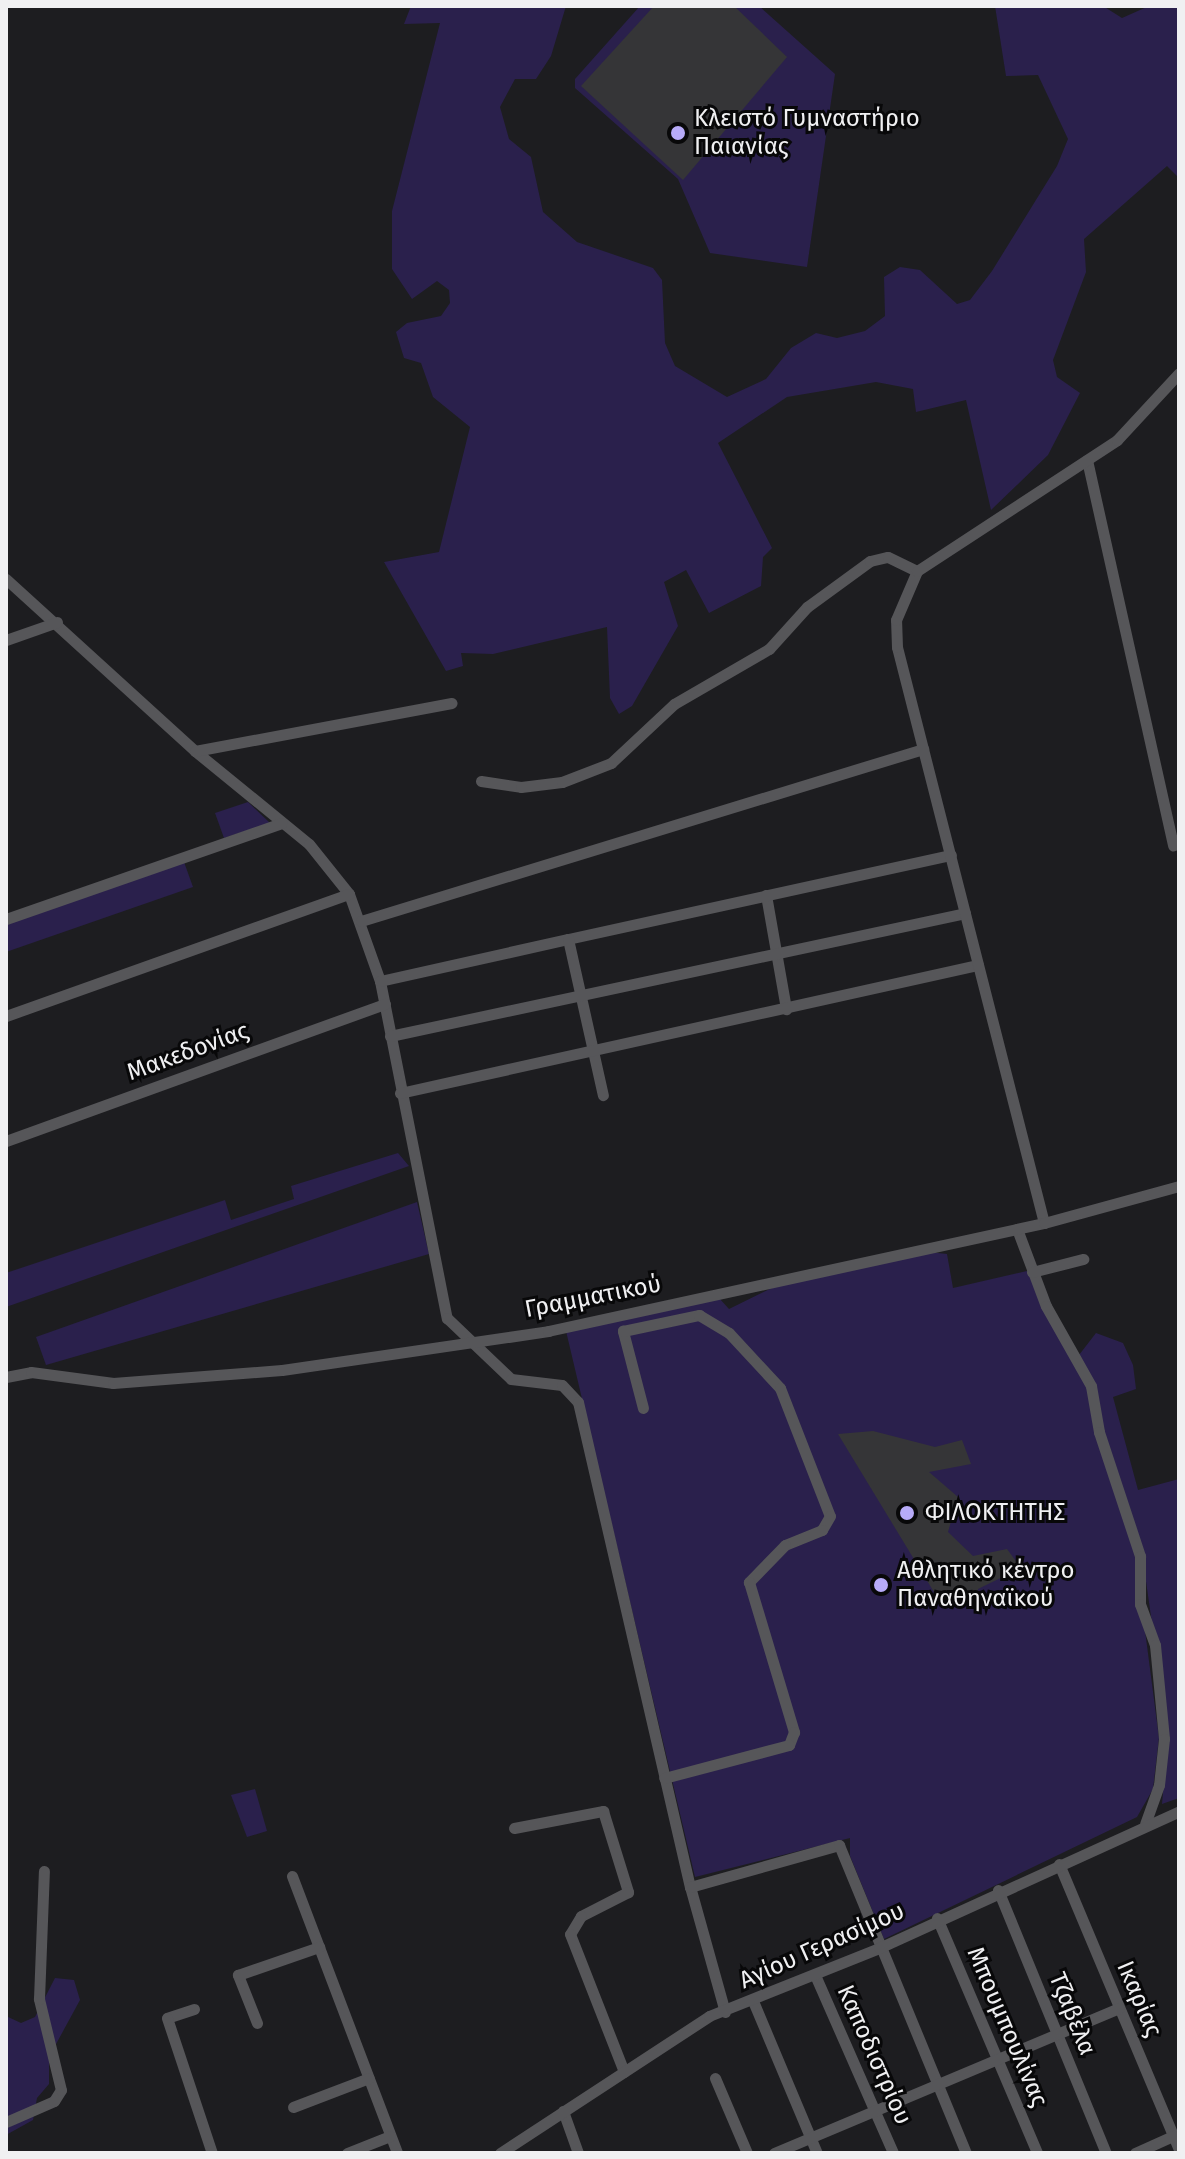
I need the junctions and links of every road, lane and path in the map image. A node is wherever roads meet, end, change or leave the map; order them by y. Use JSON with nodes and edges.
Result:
{"nodes":[{"id":1,"x":1179,"y":373,"type":"edge"},
{"id":2,"x":1087,"y":460,"type":"junction"},
{"id":3,"x":917,"y":571,"type":"junction"},
{"id":4,"x":6,"y":579,"type":"edge"},
{"id":5,"x":57,"y":622,"type":"junction"},
{"id":6,"x":6,"y":640,"type":"edge"},
{"id":7,"x":452,"y":703,"type":"dead end"},
{"id":8,"x":923,"y":749,"type":"junction"},
{"id":9,"x":195,"y":751,"type":"junction"},
{"id":10,"x":481,"y":781,"type":"dead end"},
{"id":11,"x":282,"y":823,"type":"junction"},
{"id":12,"x":1173,"y":846,"type":"dead end"},
{"id":13,"x":951,"y":855,"type":"junction"},
{"id":14,"x":349,"y":894,"type":"junction"},
{"id":15,"x":766,"y":895,"type":"junction"},
{"id":16,"x":965,"y":913,"type":"junction"},
{"id":17,"x":6,"y":919,"type":"edge"},
{"id":18,"x":361,"y":921,"type":"junction"},
{"id":19,"x":568,"y":939,"type":"junction"},
{"id":20,"x":776,"y":953,"type":"junction"},
{"id":21,"x":978,"y":965,"type":"junction"},
{"id":22,"x":380,"y":981,"type":"junction"},
{"id":23,"x":582,"y":998,"type":"junction"},
{"id":24,"x":385,"y":1004,"type":"junction"},
{"id":25,"x":786,"y":1009,"type":"junction"},
{"id":26,"x":6,"y":1016,"type":"edge"},
{"id":27,"x":390,"y":1036,"type":"junction"},
{"id":28,"x":593,"y":1053,"type":"junction"},
{"id":29,"x":400,"y":1093,"type":"junction"},
{"id":30,"x":603,"y":1095,"type":"dead end"},
{"id":31,"x":6,"y":1141,"type":"edge"},
{"id":32,"x":1179,"y":1186,"type":"edge"},
{"id":33,"x":1044,"y":1223,"type":"junction"},
{"id":34,"x":1017,"y":1229,"type":"junction"},
{"id":35,"x":1083,"y":1259,"type":"dead end"},
{"id":36,"x":1032,"y":1272,"type":"junction"},
{"id":37,"x":466,"y":1342,"type":"junction"},
{"id":38,"x":6,"y":1377,"type":"edge"},
{"id":39,"x":643,"y":1408,"type":"dead end"},
{"id":40,"x":664,"y":1778,"type":"junction"},
{"id":41,"x":1179,"y":1811,"type":"edge"},
{"id":42,"x":1145,"y":1824,"type":"junction"},
{"id":43,"x":514,"y":1828,"type":"dead end"},
{"id":44,"x":1059,"y":1864,"type":"junction"},
{"id":45,"x":44,"y":1871,"type":"dead end"},
{"id":46,"x":292,"y":1876,"type":"dead end"},
{"id":47,"x":690,"y":1887,"type":"junction"},
{"id":48,"x":998,"y":1890,"type":"junction"},
{"id":49,"x":937,"y":1918,"type":"junction"},
{"id":50,"x":319,"y":1947,"type":"junction"},
{"id":51,"x":879,"y":1948,"type":"junction"},
{"id":52,"x":815,"y":1975,"type":"junction"},
{"id":53,"x":753,"y":2001,"type":"junction"},
{"id":54,"x":1119,"y":2008,"type":"junction"},
{"id":55,"x":194,"y":2009,"type":"dead end"},
{"id":56,"x":725,"y":2012,"type":"junction"},
{"id":57,"x":257,"y":2023,"type":"dead end"},
{"id":58,"x":1056,"y":2034,"type":"junction"},
{"id":59,"x":996,"y":2059,"type":"junction"},
{"id":60,"x":624,"y":2072,"type":"junction"},
{"id":61,"x":369,"y":2078,"type":"junction"},
{"id":62,"x":715,"y":2078,"type":"dead end"},
{"id":63,"x":937,"y":2084,"type":"junction"},
{"id":64,"x":293,"y":2107,"type":"dead end"},
{"id":65,"x":875,"y":2110,"type":"junction"},
{"id":66,"x":563,"y":2111,"type":"junction"},
{"id":67,"x":6,"y":2122,"type":"edge"},
{"id":68,"x":390,"y":2136,"type":"junction"},
{"id":69,"x":1173,"y":2136,"type":"junction"},
{"id":70,"x":810,"y":2138,"type":"junction"},
{"id":71,"x":1179,"y":2150,"type":"edge"},
{"id":72,"x":212,"y":2153,"type":"edge"},
{"id":73,"x":347,"y":2153,"type":"edge"},
{"id":74,"x":397,"y":2153,"type":"edge"},
{"id":75,"x":500,"y":2153,"type":"edge"},
{"id":76,"x":578,"y":2153,"type":"edge"},
{"id":77,"x":747,"y":2153,"type":"edge"},
{"id":78,"x":774,"y":2153,"type":"edge"},
{"id":79,"x":817,"y":2153,"type":"edge"},
{"id":80,"x":893,"y":2153,"type":"edge"},
{"id":81,"x":966,"y":2153,"type":"edge"},
{"id":82,"x":1037,"y":2153,"type":"edge"},
{"id":83,"x":1106,"y":2153,"type":"edge"},
{"id":84,"x":1135,"y":2153,"type":"edge"}],
"edges":[{"from":1,"to":2,"type":"street"},
{"from":2,"to":3,"type":"street"},
{"from":2,"to":12,"type":"street"},
{"from":3,"to":8,"type":"street"},
{"from":3,"to":10,"type":"street"},
{"from":4,"to":5,"type":"street"},
{"from":5,"to":6,"type":"street"},
{"from":5,"to":9,"type":"street"},
{"from":7,"to":9,"type":"street"},
{"from":8,"to":13,"type":"street"},
{"from":8,"to":18,"type":"street"},
{"from":9,"to":11,"type":"street"},
{"from":11,"to":14,"type":"street"},
{"from":11,"to":17,"type":"street"},
{"from":13,"to":15,"type":"street"},
{"from":13,"to":16,"type":"street"},
{"from":14,"to":18,"type":"street"},
{"from":14,"to":26,"type":"street"},
{"from":15,"to":19,"type":"street"},
{"from":15,"to":20,"type":"street"},
{"from":16,"to":20,"type":"street"},
{"from":16,"to":21,"type":"street"},
{"from":18,"to":22,"type":"street"},
{"from":19,"to":22,"type":"street"},
{"from":19,"to":23,"type":"street"},
{"from":20,"to":23,"type":"street"},
{"from":20,"to":25,"type":"street"},
{"from":21,"to":25,"type":"street"},
{"from":21,"to":33,"type":"street"},
{"from":22,"to":24,"type":"street"},
{"from":23,"to":27,"type":"street"},
{"from":23,"to":28,"type":"street"},
{"from":24,"to":27,"type":"street"},
{"from":24,"to":31,"type":"street","name":"Μακεδονίας"},
{"from":25,"to":28,"type":"street"},
{"from":27,"to":29,"type":"street"},
{"from":28,"to":29,"type":"street"},
{"from":28,"to":30,"type":"street"},
{"from":29,"to":37,"type":"street"},
{"from":32,"to":33,"type":"street","name":"Γραμματικού"},
{"from":33,"to":34,"type":"street","name":"Γραμματικού"},
{"from":34,"to":36,"type":"street"},
{"from":34,"to":37,"type":"street","name":"Γραμματικού"},
{"from":35,"to":36,"type":"street"},
{"from":36,"to":42,"type":"street"},
{"from":37,"to":38,"type":"street","name":"Γραμματικού"},
{"from":37,"to":40,"type":"street"},
{"from":39,"to":40,"type":"street"},
{"from":40,"to":47,"type":"street"},
{"from":41,"to":42,"type":"street","name":"Αγίου Γερασίμου"},
{"from":42,"to":44,"type":"street","name":"Αγίου Γερασίμου"},
{"from":43,"to":60,"type":"street"},
{"from":44,"to":48,"type":"street","name":"Αγίου Γερασίμου"},
{"from":44,"to":54,"type":"street","name":"Ικαρίας"},
{"from":45,"to":67,"type":"street"},
{"from":46,"to":50,"type":"street"},
{"from":47,"to":51,"type":"street"},
{"from":47,"to":56,"type":"street"},
{"from":48,"to":49,"type":"street","name":"Αγίου Γερασίμου"},
{"from":48,"to":58,"type":"street","name":"Τζαβέλα"},
{"from":49,"to":51,"type":"street","name":"Αγίου Γερασίμου"},
{"from":49,"to":59,"type":"street","name":"Μπουμπουλίνας"},
{"from":50,"to":57,"type":"street"},
{"from":50,"to":61,"type":"street"},
{"from":51,"to":52,"type":"street","name":"Αγίου Γερασίμου"},
{"from":51,"to":63,"type":"street"},
{"from":52,"to":53,"type":"street","name":"Αγίου Γερασίμου"},
{"from":52,"to":65,"type":"street","name":"Καποδιστρίου"},
{"from":53,"to":56,"type":"street","name":"Αγίου Γερασίμου"},
{"from":53,"to":70,"type":"street"},
{"from":54,"to":58,"type":"street"},
{"from":54,"to":69,"type":"street","name":"Ικαρίας"},
{"from":55,"to":72,"type":"street"},
{"from":56,"to":60,"type":"street","name":"Αγίου Γερασίμου"},
{"from":58,"to":59,"type":"street"},
{"from":58,"to":83,"type":"street","name":"Τζαβέλα"},
{"from":59,"to":63,"type":"street"},
{"from":59,"to":82,"type":"street","name":"Μπουμπουλίνας"},
{"from":60,"to":66,"type":"street","name":"Αγίου Γερασίμου"},
{"from":61,"to":64,"type":"street"},
{"from":61,"to":68,"type":"street"},
{"from":62,"to":77,"type":"street"},
{"from":63,"to":65,"type":"street"},
{"from":63,"to":81,"type":"street"},
{"from":65,"to":70,"type":"street"},
{"from":65,"to":80,"type":"street","name":"Καποδιστρίου"},
{"from":66,"to":75,"type":"street","name":"Αγίου Γερασίμου"},
{"from":66,"to":76,"type":"street"},
{"from":68,"to":73,"type":"street"},
{"from":68,"to":74,"type":"street"},
{"from":69,"to":71,"type":"street","name":"Ικαρίας"},
{"from":69,"to":84,"type":"street"},
{"from":70,"to":78,"type":"street"},
{"from":70,"to":79,"type":"street"}]}
